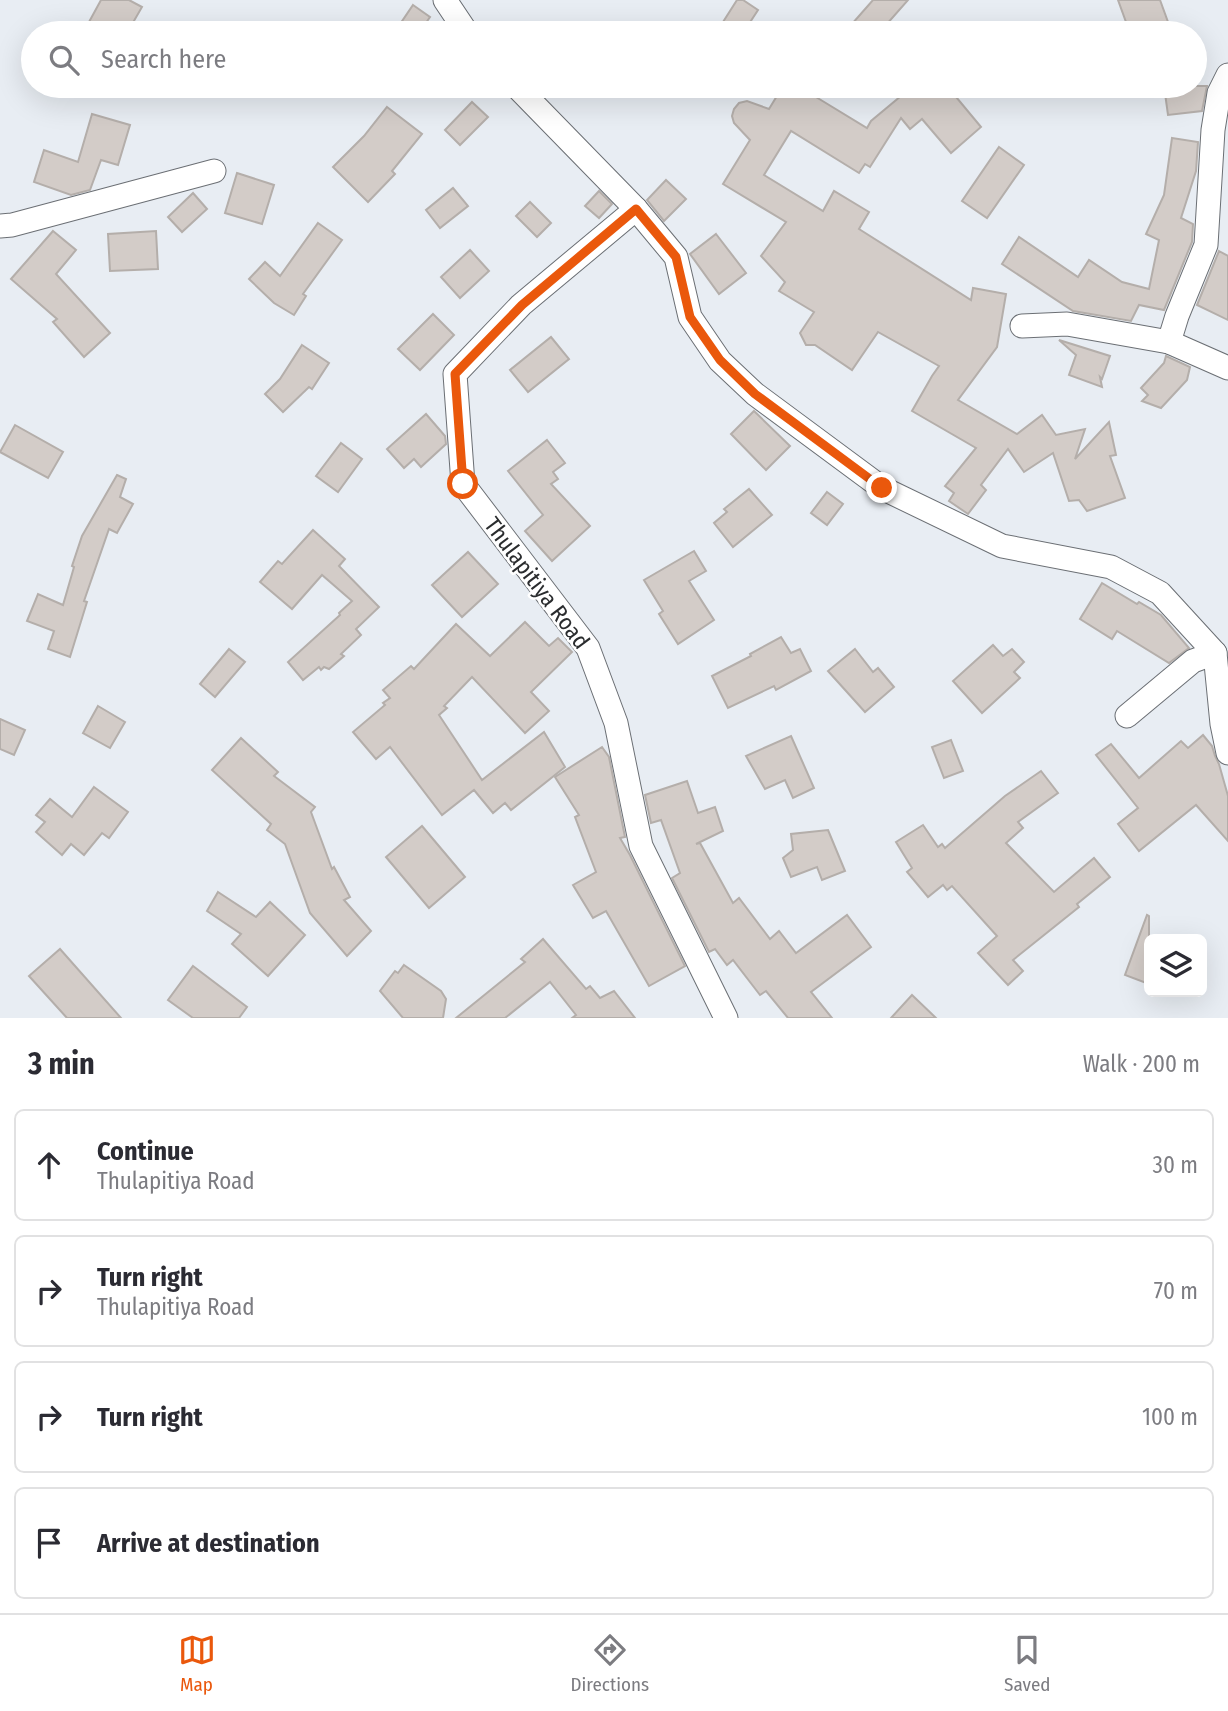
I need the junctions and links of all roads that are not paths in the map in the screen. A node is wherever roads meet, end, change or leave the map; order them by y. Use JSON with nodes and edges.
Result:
{"nodes":[{"id":1,"x":444,"y":0,"type":"edge"},
{"id":2,"x":459,"y":21,"type":"edge"},
{"id":3,"x":1228,"y":75,"type":"edge"},
{"id":4,"x":528,"y":98,"type":"edge"},
{"id":5,"x":214,"y":171,"type":"dead end"},
{"id":6,"x":636,"y":209,"type":"junction"},
{"id":7,"x":0,"y":226,"type":"edge"},
{"id":8,"x":1022,"y":326,"type":"dead end"},
{"id":9,"x":1169,"y":342,"type":"junction"},
{"id":10,"x":1228,"y":368,"type":"edge"},
{"id":11,"x":1215,"y":653,"type":"junction"},
{"id":12,"x":1127,"y":716,"type":"dead end"},
{"id":13,"x":1228,"y":754,"type":"edge"},
{"id":14,"x":726,"y":1018,"type":"edge"}],
"edges":[{"from":1,"to":2,"type":"street"},
{"from":3,"to":9,"type":"street"},
{"from":4,"to":6,"type":"street"},
{"from":5,"to":7,"type":"street"},
{"from":6,"to":11,"type":"street"},
{"from":6,"to":14,"type":"street","name":"Thulapitiya Road"},
{"from":8,"to":9,"type":"street"},
{"from":9,"to":10,"type":"street"},
{"from":11,"to":12,"type":"street"},
{"from":11,"to":13,"type":"street"}]}
